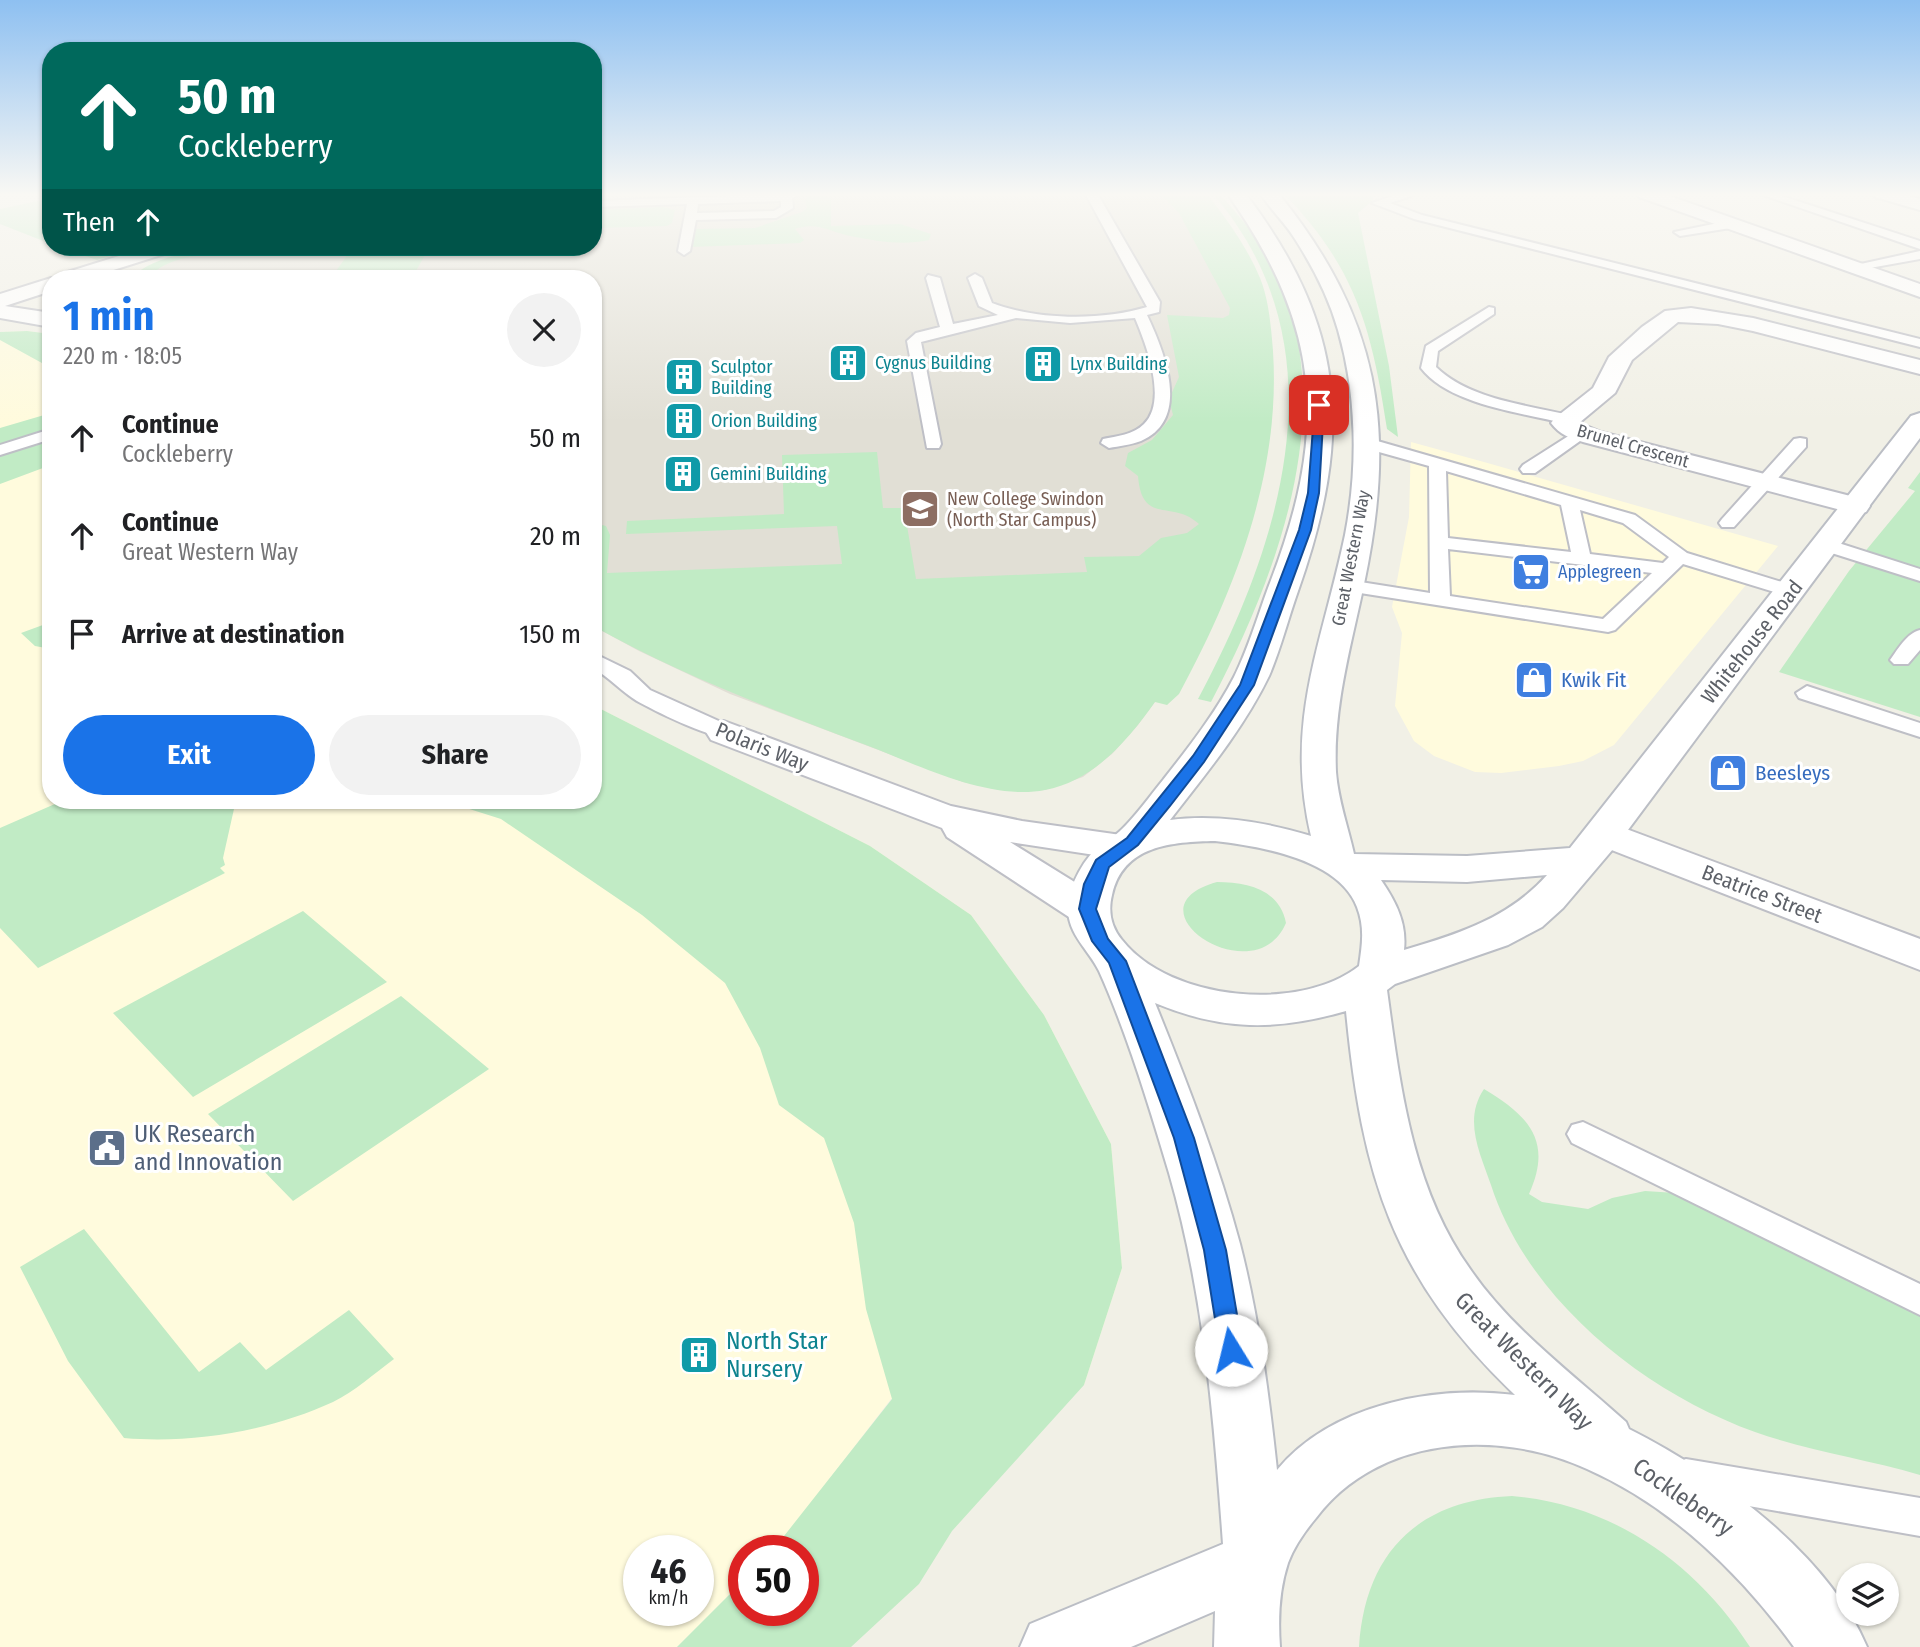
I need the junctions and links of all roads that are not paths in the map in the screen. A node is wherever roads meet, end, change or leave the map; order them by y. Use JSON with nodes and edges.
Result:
{"nodes":[{"id":1,"x":1135,"y":270,"type":"edge"},
{"id":2,"x":1288,"y":270,"type":"edge"},
{"id":3,"x":1322,"y":270,"type":"edge"},
{"id":4,"x":1630,"y":270,"type":"edge"},
{"id":5,"x":1861,"y":270,"type":"edge"},
{"id":6,"x":933,"y":278,"type":"dead end"},
{"id":7,"x":975,"y":278,"type":"dead end"},
{"id":8,"x":42,"y":287,"type":"edge"},
{"id":9,"x":1920,"y":291,"type":"edge"},
{"id":10,"x":0,"y":301,"type":"edge"},
{"id":11,"x":1489,"y":311,"type":"dead end"},
{"id":12,"x":0,"y":312,"type":"edge"},
{"id":13,"x":1139,"y":313,"type":"junction"},
{"id":14,"x":1011,"y":316,"type":"junction"},
{"id":15,"x":42,"y":319,"type":"edge"},
{"id":16,"x":948,"y":330,"type":"junction"},
{"id":17,"x":1920,"y":342,"type":"edge"},
{"id":18,"x":1920,"y":367,"type":"edge"},
{"id":19,"x":1920,"y":421,"type":"edge"},
{"id":20,"x":1574,"y":426,"type":"junction"},
{"id":21,"x":42,"y":437,"type":"edge"},
{"id":22,"x":1108,"y":443,"type":"dead end"},
{"id":23,"x":1367,"y":443,"type":"junction"},
{"id":24,"x":1800,"y":443,"type":"dead end"},
{"id":25,"x":933,"y":444,"type":"dead end"},
{"id":26,"x":0,"y":450,"type":"edge"},
{"id":27,"x":1428,"y":462,"type":"junction"},
{"id":28,"x":1530,"y":470,"type":"dead end"},
{"id":29,"x":1765,"y":483,"type":"junction"},
{"id":30,"x":1569,"y":502,"type":"junction"},
{"id":31,"x":1856,"y":506,"type":"junction"},
{"id":32,"x":1728,"y":523,"type":"dead end"},
{"id":33,"x":1441,"y":543,"type":"junction"},
{"id":34,"x":1826,"y":545,"type":"junction"},
{"id":35,"x":1582,"y":559,"type":"junction"},
{"id":36,"x":1673,"y":563,"type":"junction"},
{"id":37,"x":1920,"y":575,"type":"edge"},
{"id":38,"x":1348,"y":586,"type":"junction"},
{"id":39,"x":1791,"y":591,"type":"junction"},
{"id":40,"x":1440,"y":600,"type":"junction"},
{"id":41,"x":1920,"y":636,"type":"edge"},
{"id":42,"x":1901,"y":660,"type":"dead end"},
{"id":43,"x":602,"y":665,"type":"edge"},
{"id":44,"x":1807,"y":693,"type":"dead end"},
{"id":45,"x":1920,"y":730,"type":"edge"},
{"id":46,"x":724,"y":732,"type":"joint"},
{"id":47,"x":941,"y":816,"type":"junction"},
{"id":48,"x":1127,"y":844,"type":"junction"},
{"id":49,"x":1592,"y":847,"type":"junction"},
{"id":50,"x":1342,"y":864,"type":"junction"},
{"id":51,"x":1087,"y":909,"type":"junction"},
{"id":52,"x":1920,"y":955,"type":"edge"},
{"id":53,"x":1117,"y":961,"type":"junction"},
{"id":54,"x":1373,"y":979,"type":"junction"},
{"id":55,"x":1583,"y":1134,"type":"dead end"},
{"id":56,"x":1920,"y":1300,"type":"edge"},
{"id":57,"x":1634,"y":1461,"type":"junction"},
{"id":58,"x":1920,"y":1517,"type":"edge"},
{"id":59,"x":1256,"y":1562,"type":"junction"},
{"id":60,"x":1053,"y":1647,"type":"edge"},
{"id":61,"x":1247,"y":1647,"type":"edge"},
{"id":62,"x":1834,"y":1647,"type":"edge"}],
"edges":[{"from":1,"to":13,"type":"lane"},
{"from":2,"to":48,"type":"main road"},
{"from":3,"to":23,"type":"main road","name":"Great Western Way"},
{"from":4,"to":17,"type":"lane"},
{"from":5,"to":9,"type":"main road"},
{"from":6,"to":16,"type":"lane"},
{"from":7,"to":14,"type":"lane"},
{"from":8,"to":10,"type":"main road"},
{"from":11,"to":20,"type":"lane"},
{"from":12,"to":15,"type":"main road"},
{"from":13,"to":14,"type":"lane"},
{"from":13,"to":22,"type":"lane"},
{"from":14,"to":16,"type":"lane"},
{"from":16,"to":25,"type":"lane"},
{"from":18,"to":20,"type":"main road","name":"Brunel Crescent"},
{"from":19,"to":31,"type":"main road","name":"Whitehouse Road"},
{"from":20,"to":28,"type":"lane"},
{"from":20,"to":29,"type":"main road","name":"Brunel Crescent"},
{"from":21,"to":26,"type":"lane"},
{"from":23,"to":27,"type":"lane"},
{"from":23,"to":38,"type":"main road","name":"Great Western Way"},
{"from":24,"to":29,"type":"lane"},
{"from":27,"to":30,"type":"lane"},
{"from":27,"to":33,"type":"lane"},
{"from":29,"to":31,"type":"main road","name":"Brunel Crescent"},
{"from":29,"to":32,"type":"lane"},
{"from":30,"to":35,"type":"lane"},
{"from":30,"to":36,"type":"lane"},
{"from":31,"to":34,"type":"main road","name":"Whitehouse Road"},
{"from":33,"to":35,"type":"lane"},
{"from":33,"to":40,"type":"lane"},
{"from":34,"to":37,"type":"lane"},
{"from":34,"to":39,"type":"main road","name":"Whitehouse Road"},
{"from":35,"to":36,"type":"lane"},
{"from":36,"to":39,"type":"lane"},
{"from":36,"to":40,"type":"lane"},
{"from":38,"to":40,"type":"lane"},
{"from":38,"to":50,"type":"main road","name":"Great Western Way"},
{"from":39,"to":49,"type":"main road","name":"Whitehouse Road"},
{"from":41,"to":42,"type":"lane"},
{"from":43,"to":46,"type":"lane","name":"Polaris Way"},
{"from":44,"to":45,"type":"lane"},
{"from":46,"to":47,"type":"main road","name":"Polaris Way"},
{"from":47,"to":48,"type":"main road","name":"Polaris Way"},
{"from":47,"to":51,"type":"main road","name":"Polaris Way"},
{"from":48,"to":50,"type":"main road"},
{"from":48,"to":51,"type":"main road"},
{"from":49,"to":50,"type":"main road"},
{"from":49,"to":52,"type":"main road","name":"Beatrice Street"},
{"from":49,"to":54,"type":"main road","name":"Whitehouse Road"},
{"from":50,"to":54,"type":"main road"},
{"from":51,"to":53,"type":"main road"},
{"from":53,"to":54,"type":"main road"},
{"from":53,"to":59,"type":"main road"},
{"from":54,"to":57,"type":"main road","name":"Great Western Way"},
{"from":55,"to":56,"type":"lane"},
{"from":57,"to":58,"type":"lane"},
{"from":57,"to":59,"type":"main road","name":"Cockleberry"},
{"from":57,"to":62,"type":"main road","name":"Cockleberry"},
{"from":59,"to":60,"type":"main road"},
{"from":59,"to":61,"type":"main road","name":"Cockleberry"}]}
